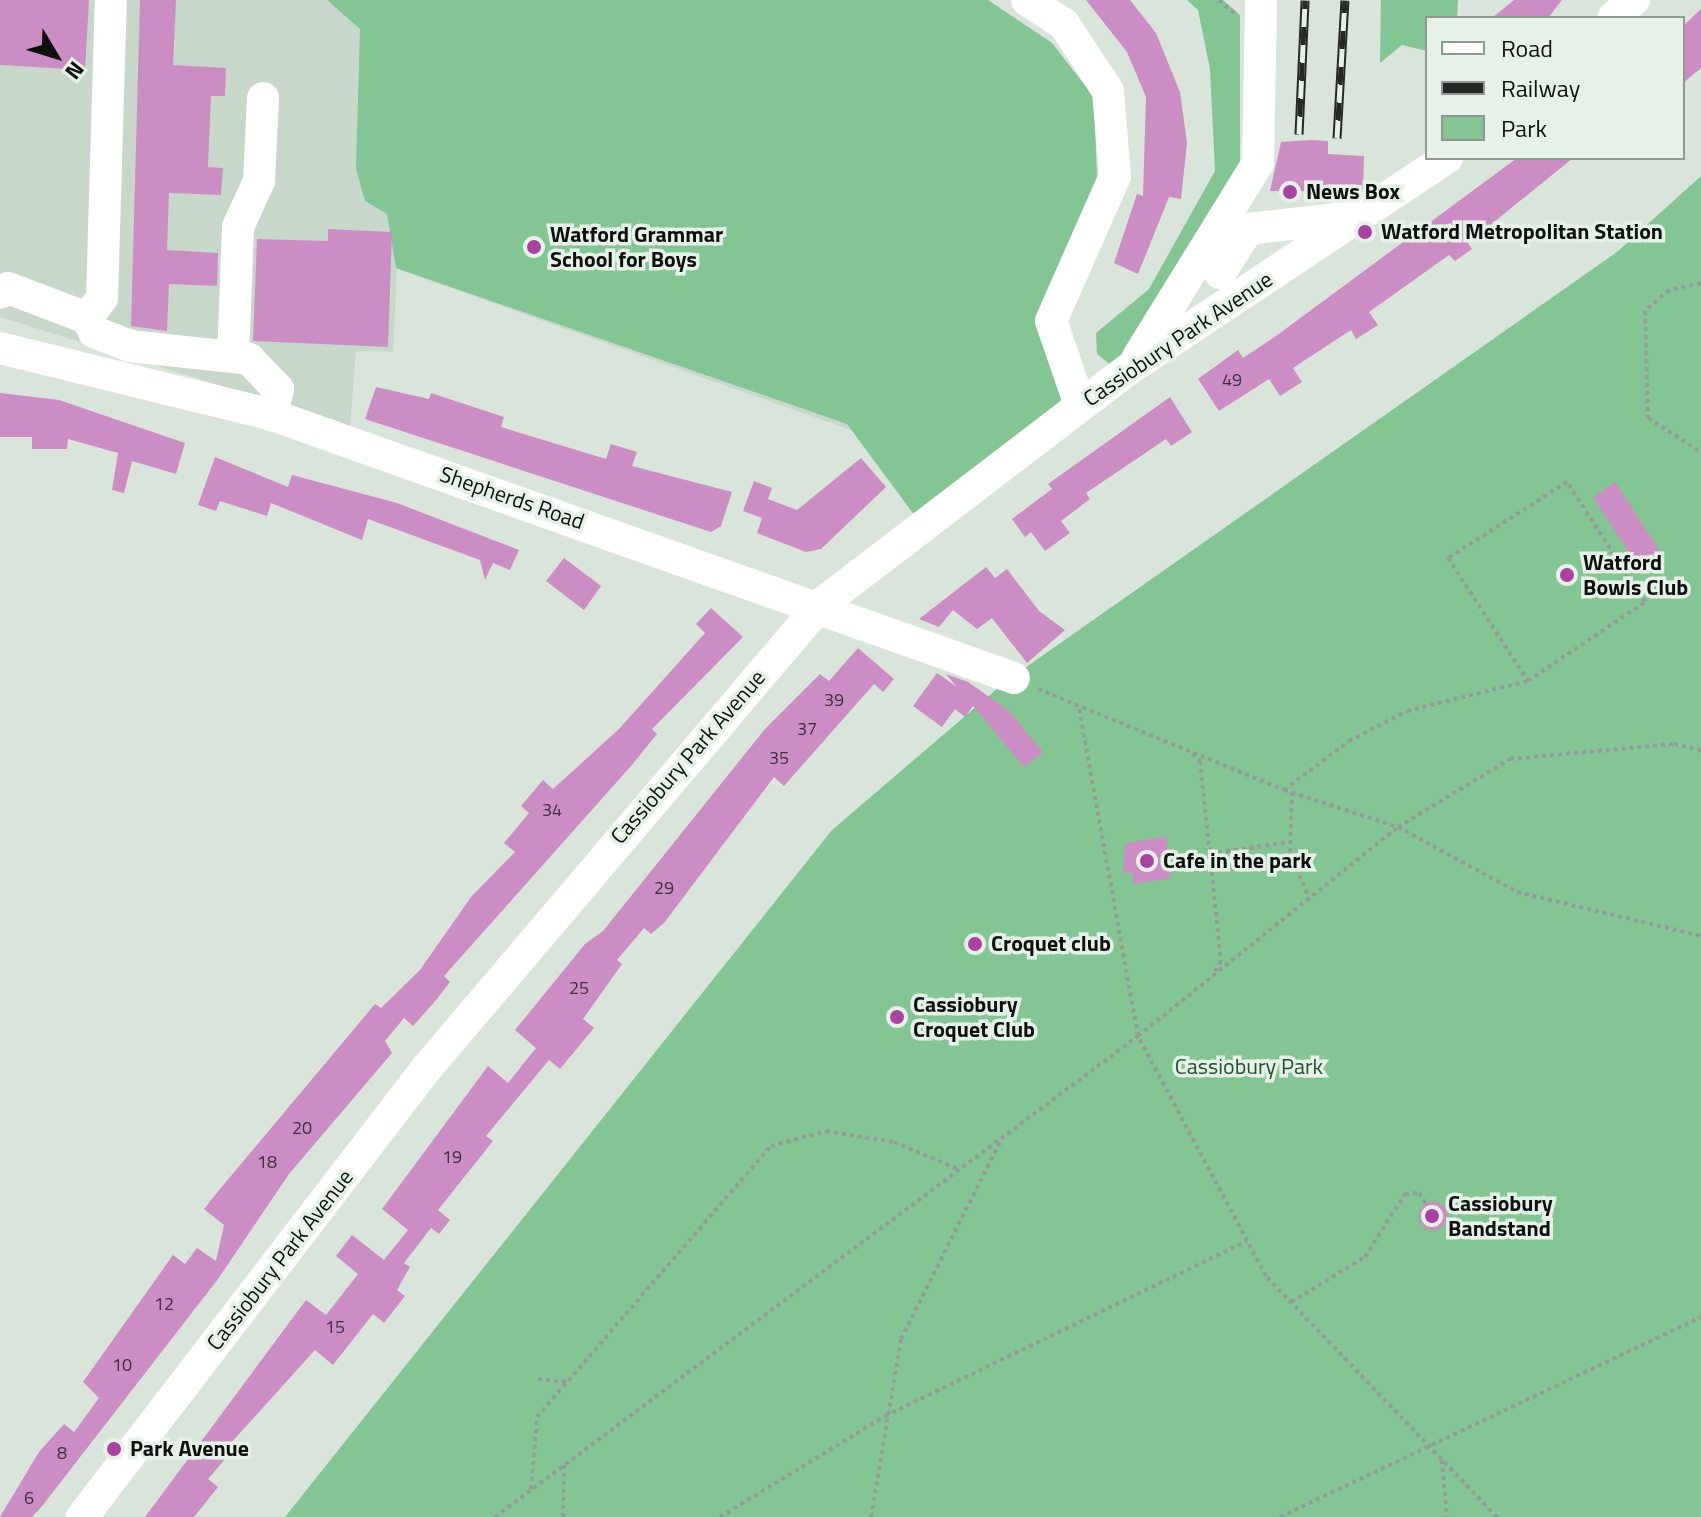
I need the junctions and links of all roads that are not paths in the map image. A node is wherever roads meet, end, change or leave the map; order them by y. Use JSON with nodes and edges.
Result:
{"nodes":[{"id":1,"x":111,"y":0,"type":"edge"},
{"id":2,"x":1027,"y":0,"type":"edge"},
{"id":3,"x":1634,"y":0,"type":"edge"},
{"id":4,"x":1249,"y":8,"type":"edge"},
{"id":5,"x":1615,"y":16,"type":"edge"},
{"id":6,"x":263,"y":98,"type":"dead end"},
{"id":7,"x":1444,"y":160,"type":"edge"},
{"id":8,"x":1362,"y":216,"type":"junction"},
{"id":9,"x":0,"y":293,"type":"edge"},
{"id":10,"x":87,"y":318,"type":"junction"},
{"id":11,"x":1179,"y":336,"type":"junction"},
{"id":12,"x":0,"y":348,"type":"edge"},
{"id":13,"x":233,"y":357,"type":"junction"},
{"id":14,"x":1129,"y":369,"type":"junction"},
{"id":15,"x":1080,"y":405,"type":"junction"},
{"id":16,"x":272,"y":415,"type":"junction"},
{"id":17,"x":820,"y":605,"type":"junction"},
{"id":18,"x":1014,"y":678,"type":"road end"},
{"id":19,"x":82,"y":1517,"type":"edge"}],
"edges":[{"from":1,"to":10,"type":"street"},
{"from":2,"to":15,"type":"street"},
{"from":3,"to":5,"type":"street"},
{"from":4,"to":14,"type":"street"},
{"from":6,"to":13,"type":"street"},
{"from":7,"to":8,"type":"street","name":"Cassiobury Park Avenue"},
{"from":8,"to":11,"type":"street","name":"Cassiobury Park Avenue"},
{"from":8,"to":11,"type":"street"},
{"from":9,"to":10,"type":"street"},
{"from":10,"to":13,"type":"street"},
{"from":11,"to":14,"type":"street","name":"Cassiobury Park Avenue"},
{"from":12,"to":16,"type":"street","name":"Shepherds Road"},
{"from":13,"to":16,"type":"street"},
{"from":14,"to":15,"type":"street","name":"Cassiobury Park Avenue"},
{"from":15,"to":17,"type":"street","name":"Cassiobury Park Avenue"},
{"from":16,"to":17,"type":"street","name":"Shepherds Road"},
{"from":17,"to":18,"type":"street","name":"Shepherds Road"},
{"from":17,"to":19,"type":"street","name":"Cassiobury Park Avenue"}]}
